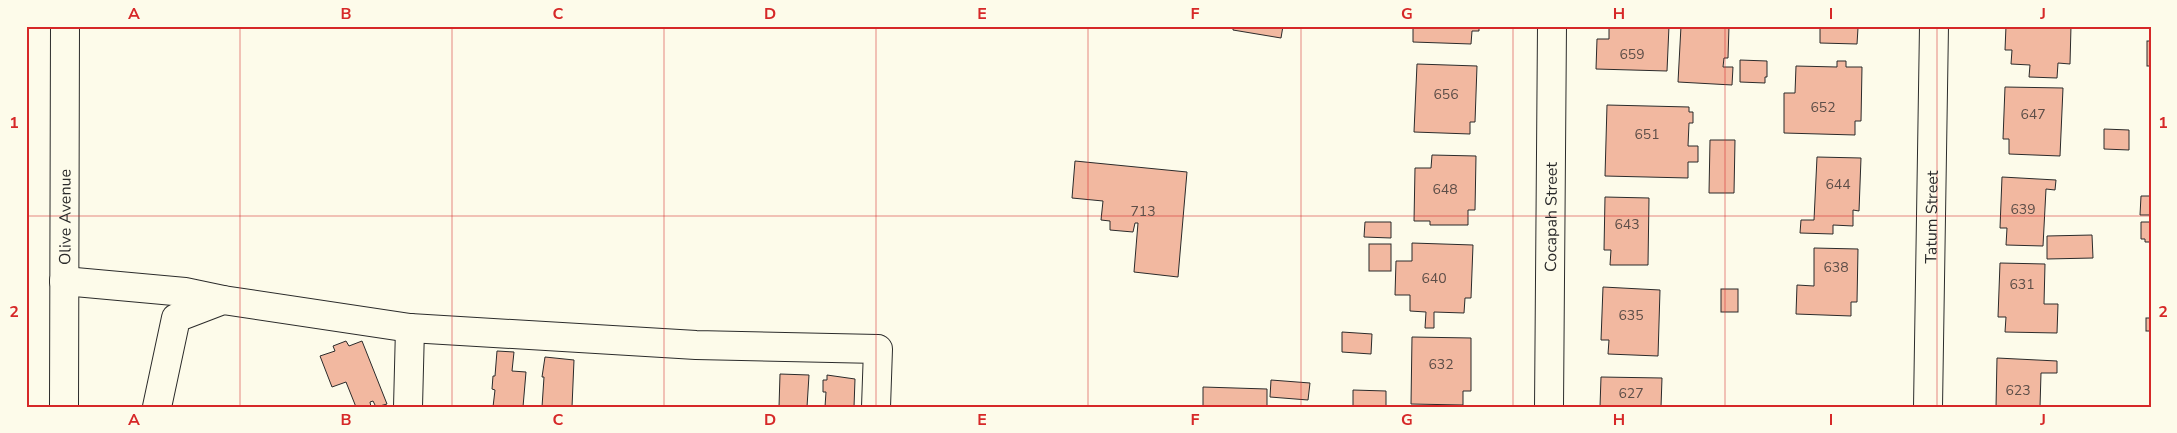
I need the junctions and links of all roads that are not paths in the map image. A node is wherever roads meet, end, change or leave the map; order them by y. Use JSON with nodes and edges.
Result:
{"nodes":[{"id":1,"x":65,"y":26,"type":"edge"},
{"id":2,"x":1552,"y":26,"type":"edge"},
{"id":3,"x":1934,"y":26,"type":"edge"},
{"id":4,"x":64,"y":281,"type":"junction"},
{"id":5,"x":223,"y":300,"type":"junction"},
{"id":6,"x":410,"y":328,"type":"junction"},
{"id":7,"x":64,"y":407,"type":"edge"},
{"id":8,"x":158,"y":407,"type":"edge"},
{"id":9,"x":408,"y":407,"type":"edge"},
{"id":10,"x":876,"y":407,"type":"edge"},
{"id":11,"x":1549,"y":407,"type":"edge"},
{"id":12,"x":1928,"y":407,"type":"edge"}],
"edges":[{"from":1,"to":4,"type":"street","name":"Olive Avenue"},
{"from":2,"to":11,"type":"street","name":"Cocapah Street"},
{"from":3,"to":12,"type":"street","name":"Tatum Street"},
{"from":4,"to":5,"type":"street"},
{"from":4,"to":7,"type":"street","name":"Olive Avenue"},
{"from":5,"to":6,"type":"street"},
{"from":5,"to":8,"type":"street"},
{"from":6,"to":9,"type":"street"},
{"from":6,"to":10,"type":"street"}]}
